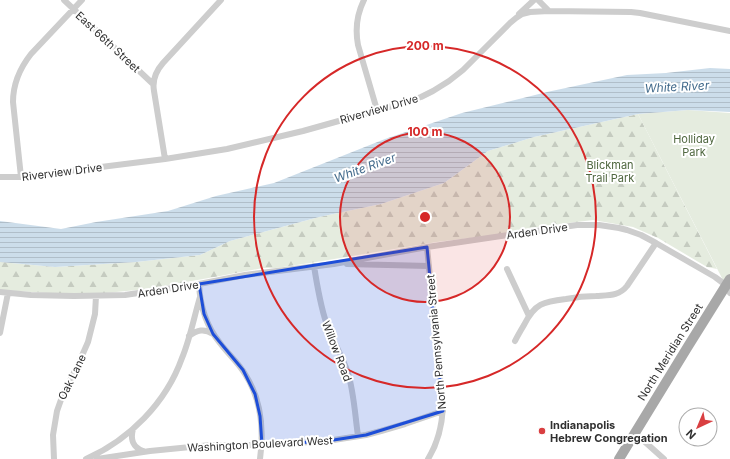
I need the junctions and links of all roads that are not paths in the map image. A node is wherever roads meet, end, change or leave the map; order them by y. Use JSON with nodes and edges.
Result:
{"nodes":[{"id":1,"x":64,"y":0,"type":"edge"},
{"id":2,"x":82,"y":0,"type":"edge"},
{"id":3,"x":221,"y":0,"type":"edge"},
{"id":4,"x":364,"y":0,"type":"edge"},
{"id":5,"x":534,"y":0,"type":"edge"},
{"id":6,"x":538,"y":0,"type":"edge"},
{"id":7,"x":73,"y":9,"type":"junction"},
{"id":8,"x":549,"y":11,"type":"junction"},
{"id":9,"x":510,"y":23,"type":"junction"},
{"id":10,"x":730,"y":30,"type":"edge"},
{"id":11,"x":153,"y":84,"type":"junction"},
{"id":12,"x":377,"y":110,"type":"junction"},
{"id":13,"x":166,"y":159,"type":"junction"},
{"id":14,"x":0,"y":177,"type":"edge"},
{"id":15,"x":21,"y":177,"type":"junction"},
{"id":16,"x":656,"y":243,"type":"junction"},
{"id":17,"x":427,"y":247,"type":"junction"},
{"id":18,"x":334,"y":264,"type":"junction"},
{"id":19,"x":314,"y":266,"type":"junction"},
{"id":20,"x":429,"y":266,"type":"junction"},
{"id":21,"x":507,"y":269,"type":"dead end"},
{"id":22,"x":199,"y":284,"type":"junction"},
{"id":23,"x":729,"y":286,"type":"edge"},
{"id":24,"x":0,"y":292,"type":"edge"},
{"id":25,"x":8,"y":293,"type":"junction"},
{"id":26,"x":96,"y":296,"type":"junction"},
{"id":27,"x":200,"y":297,"type":"junction"},
{"id":28,"x":529,"y":316,"type":"junction"},
{"id":29,"x":0,"y":333,"type":"edge"},
{"id":30,"x":213,"y":334,"type":"junction"},
{"id":31,"x":189,"y":336,"type":"junction"},
{"id":32,"x":515,"y":341,"type":"dead end"},
{"id":33,"x":442,"y":411,"type":"junction"},
{"id":34,"x":133,"y":429,"type":"junction"},
{"id":35,"x":635,"y":433,"type":"junction"},
{"id":36,"x":358,"y":436,"type":"junction"},
{"id":37,"x":262,"y":445,"type":"junction"},
{"id":38,"x":143,"y":452,"type":"junction"},
{"id":39,"x":54,"y":459,"type":"edge"},
{"id":40,"x":86,"y":459,"type":"edge"},
{"id":41,"x":97,"y":459,"type":"edge"},
{"id":42,"x":260,"y":459,"type":"edge"},
{"id":43,"x":428,"y":459,"type":"edge"},
{"id":44,"x":619,"y":459,"type":"edge"},
{"id":45,"x":664,"y":459,"type":"edge"}],
"edges":[{"from":1,"to":7,"type":"street","name":"East 66th Street"},
{"from":2,"to":7,"type":"street"},
{"from":3,"to":11,"type":"street"},
{"from":4,"to":12,"type":"street"},
{"from":5,"to":9,"type":"street"},
{"from":6,"to":8,"type":"street"},
{"from":7,"to":11,"type":"street","name":"East 66th Street"},
{"from":7,"to":15,"type":"street"},
{"from":8,"to":9,"type":"street","name":"Riverview Drive"},
{"from":8,"to":10,"type":"street","name":"Riverview Drive"},
{"from":9,"to":12,"type":"street","name":"Riverview Drive"},
{"from":11,"to":13,"type":"street"},
{"from":12,"to":13,"type":"street","name":"Riverview Drive"},
{"from":13,"to":15,"type":"street","name":"Riverview Drive"},
{"from":14,"to":15,"type":"street","name":"Riverview Drive"},
{"from":16,"to":17,"type":"street","name":"Arden Drive"},
{"from":16,"to":23,"type":"street","name":"Arden Drive"},
{"from":16,"to":28,"type":"street"},
{"from":17,"to":18,"type":"street","name":"Arden Drive"},
{"from":17,"to":20,"type":"street","name":"North Pennsylvania Street"},
{"from":18,"to":19,"type":"street","name":"Arden Drive"},
{"from":18,"to":20,"type":"street","name":"Arden Drive"},
{"from":19,"to":22,"type":"street","name":"Arden Drive"},
{"from":19,"to":36,"type":"street","name":"Willow Road"},
{"from":20,"to":33,"type":"street","name":"North Pennsylvania Street"},
{"from":21,"to":28,"type":"street"},
{"from":22,"to":26,"type":"street","name":"Arden Drive"},
{"from":22,"to":27,"type":"street"},
{"from":23,"to":35,"type":"main road","name":"North Meridian Street"},
{"from":24,"to":25,"type":"street","name":"Arden Drive"},
{"from":25,"to":26,"type":"street","name":"Arden Drive"},
{"from":25,"to":29,"type":"street"},
{"from":26,"to":39,"type":"street","name":"Oak Lane"},
{"from":27,"to":30,"type":"street"},
{"from":27,"to":31,"type":"street"},
{"from":28,"to":32,"type":"street"},
{"from":30,"to":31,"type":"street"},
{"from":30,"to":37,"type":"street"},
{"from":31,"to":34,"type":"street"},
{"from":33,"to":36,"type":"street","name":"Washington Boulevard West"},
{"from":33,"to":43,"type":"street","name":"North Pennsylvania Street"},
{"from":34,"to":38,"type":"street"},
{"from":34,"to":40,"type":"street"},
{"from":35,"to":44,"type":"main road","name":"North Meridian Street"},
{"from":35,"to":45,"type":"street"},
{"from":36,"to":37,"type":"street","name":"Washington Boulevard West"},
{"from":37,"to":38,"type":"street","name":"Washington Boulevard West"},
{"from":37,"to":42,"type":"street"},
{"from":38,"to":41,"type":"street","name":"Washington Boulevard West"}]}
